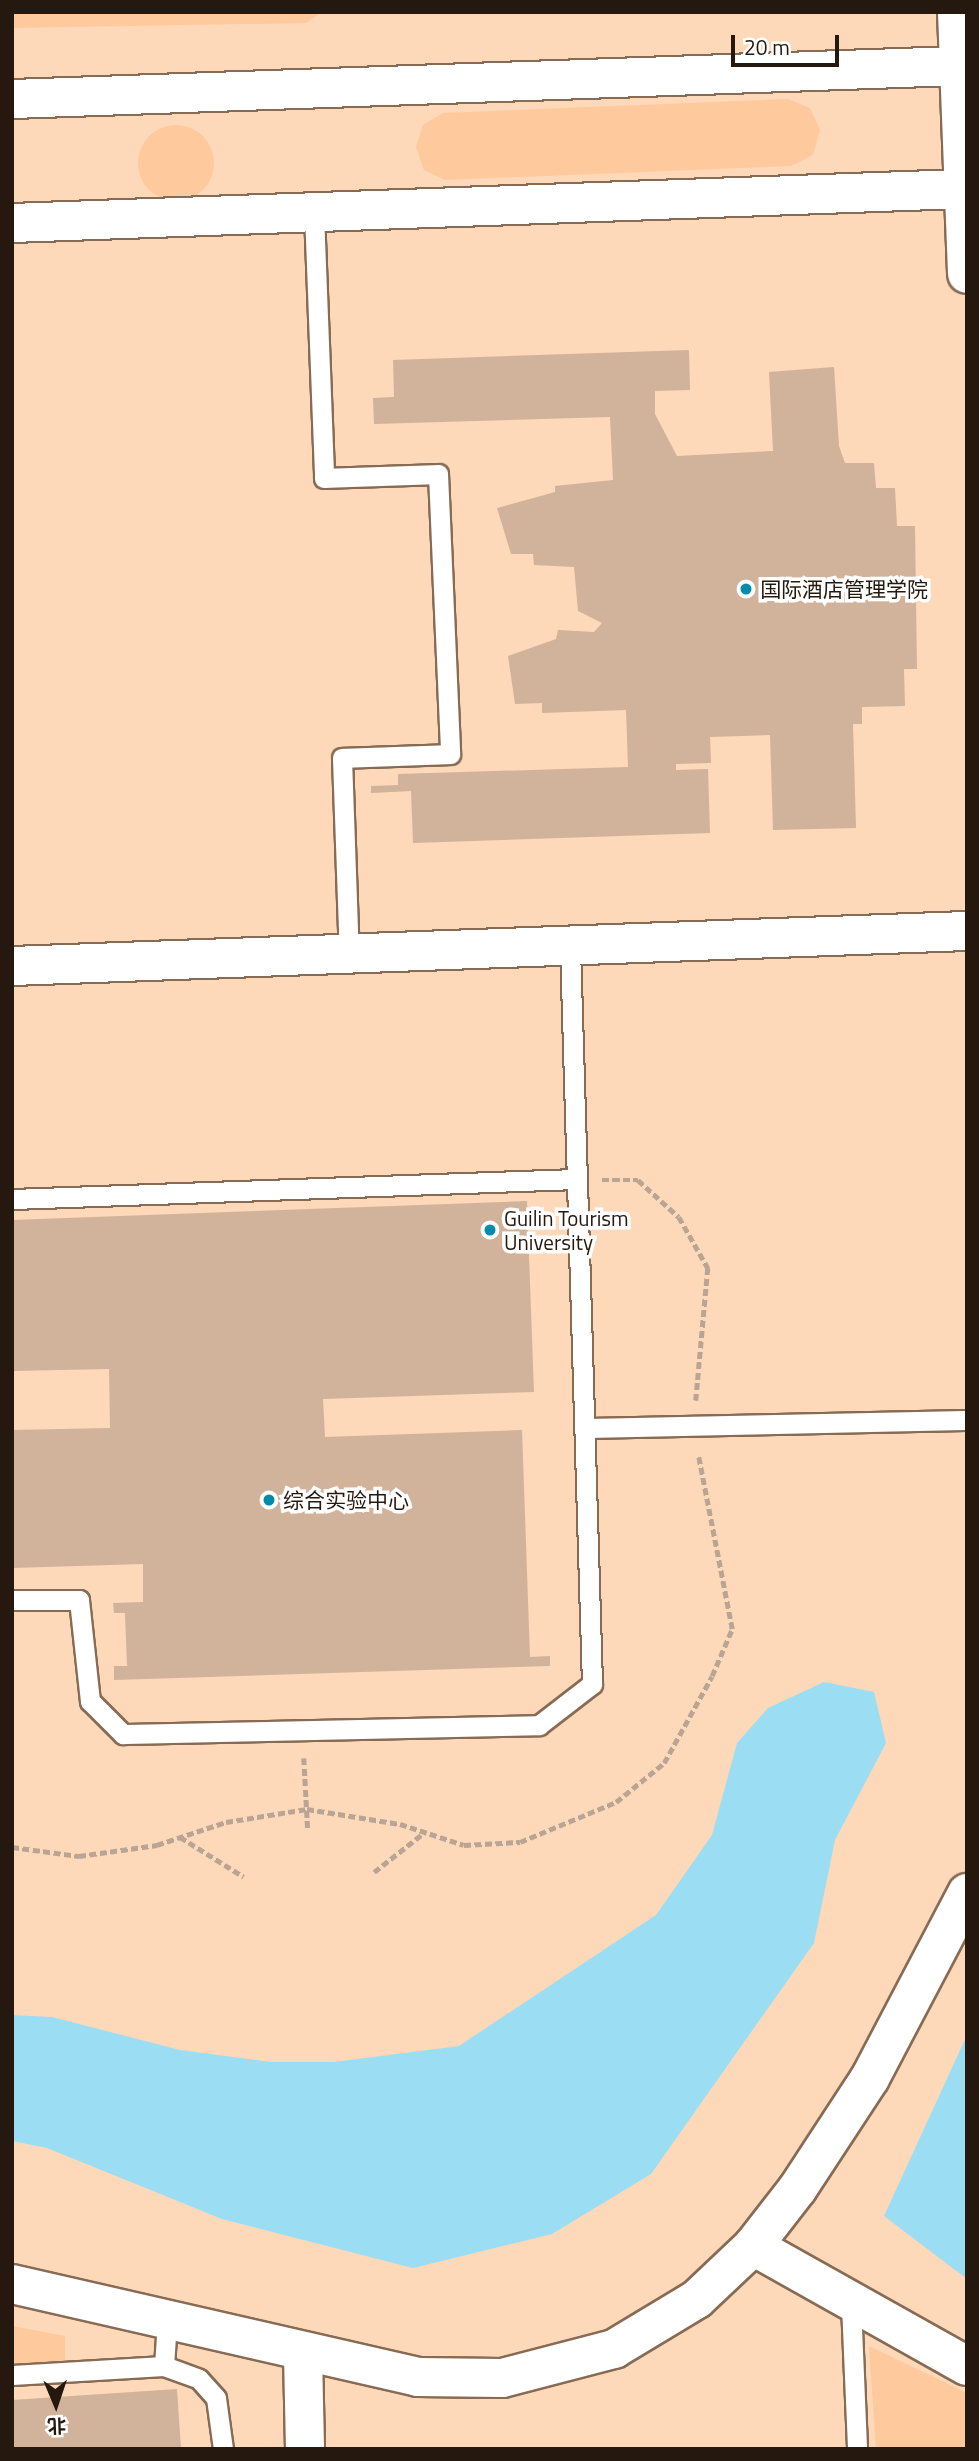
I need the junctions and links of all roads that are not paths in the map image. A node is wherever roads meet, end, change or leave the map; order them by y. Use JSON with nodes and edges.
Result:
{"nodes":[{"id":1,"x":957,"y":12,"type":"edge"},
{"id":2,"x":959,"y":66,"type":"junction"},
{"id":3,"x":12,"y":99,"type":"edge"},
{"id":4,"x":964,"y":126,"type":"edge"},
{"id":5,"x":963,"y":189,"type":"junction"},
{"id":6,"x":314,"y":212,"type":"junction"},
{"id":7,"x":12,"y":223,"type":"edge"},
{"id":8,"x":967,"y":274,"type":"edge"},
{"id":9,"x":967,"y":932,"type":"edge"},
{"id":10,"x":570,"y":946,"type":"junction"},
{"id":11,"x":349,"y":954,"type":"junction"},
{"id":12,"x":12,"y":966,"type":"edge"},
{"id":13,"x":577,"y":1179,"type":"junction"},
{"id":14,"x":12,"y":1199,"type":"edge"},
{"id":15,"x":967,"y":1420,"type":"edge"},
{"id":16,"x":584,"y":1428,"type":"junction"},
{"id":17,"x":12,"y":1600,"type":"edge"},
{"id":18,"x":967,"y":1893,"type":"edge"},
{"id":19,"x":753,"y":2246,"type":"junction"},
{"id":20,"x":12,"y":2284,"type":"edge"},
{"id":21,"x":851,"y":2304,"type":"junction"},
{"id":22,"x":167,"y":2321,"type":"junction"},
{"id":23,"x":303,"y":2354,"type":"junction"},
{"id":24,"x":164,"y":2366,"type":"junction"},
{"id":25,"x":967,"y":2366,"type":"edge"},
{"id":26,"x":12,"y":2375,"type":"edge"},
{"id":27,"x":223,"y":2449,"type":"edge"},
{"id":28,"x":305,"y":2449,"type":"edge"},
{"id":29,"x":857,"y":2449,"type":"edge"}],
"edges":[{"from":1,"to":2,"type":"street"},
{"from":2,"to":3,"type":"street"},
{"from":2,"to":4,"type":"street"},
{"from":4,"to":5,"type":"street"},
{"from":5,"to":6,"type":"street"},
{"from":5,"to":8,"type":"street"},
{"from":6,"to":7,"type":"street"},
{"from":6,"to":11,"type":"lane"},
{"from":9,"to":10,"type":"street"},
{"from":10,"to":11,"type":"street"},
{"from":10,"to":13,"type":"lane"},
{"from":11,"to":12,"type":"street"},
{"from":13,"to":14,"type":"lane"},
{"from":13,"to":16,"type":"lane"},
{"from":15,"to":16,"type":"lane"},
{"from":16,"to":17,"type":"lane"},
{"from":18,"to":19,"type":"street"},
{"from":19,"to":21,"type":"street"},
{"from":19,"to":23,"type":"street"},
{"from":20,"to":22,"type":"street"},
{"from":21,"to":25,"type":"street"},
{"from":21,"to":29,"type":"lane"},
{"from":22,"to":23,"type":"street"},
{"from":22,"to":24,"type":"lane"},
{"from":23,"to":28,"type":"street"},
{"from":24,"to":26,"type":"lane"},
{"from":24,"to":27,"type":"lane"}]}
